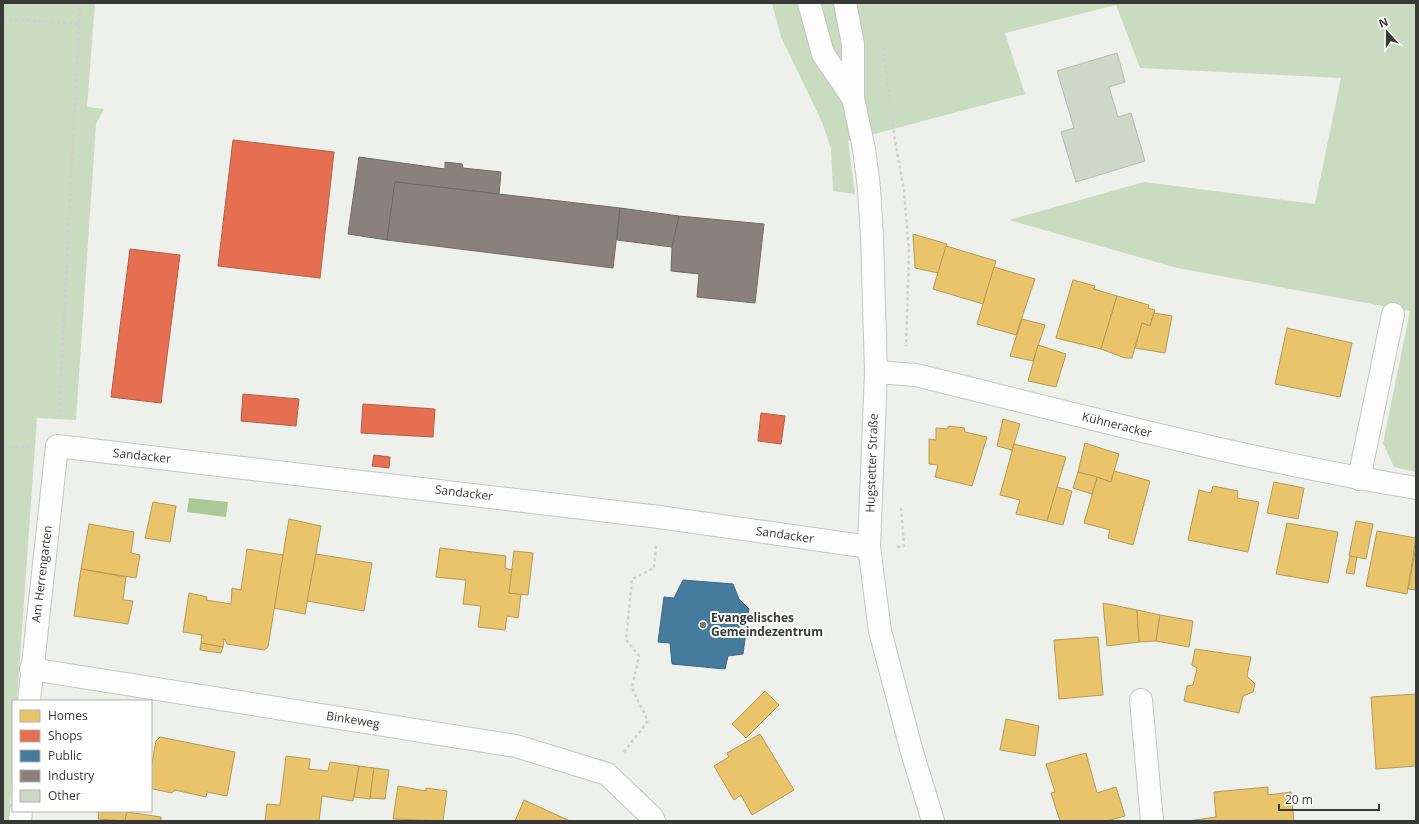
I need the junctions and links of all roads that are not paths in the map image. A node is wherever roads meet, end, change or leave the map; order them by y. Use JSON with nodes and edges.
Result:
{"nodes":[{"id":1,"x":809,"y":3,"type":"edge"},
{"id":2,"x":845,"y":3,"type":"edge"},
{"id":3,"x":853,"y":98,"type":"junction"},
{"id":4,"x":1393,"y":314,"type":"dead end"},
{"id":5,"x":876,"y":372,"type":"junction"},
{"id":6,"x":57,"y":446,"type":"joint"},
{"id":7,"x":1359,"y":479,"type":"junction"},
{"id":8,"x":1416,"y":488,"type":"edge"},
{"id":9,"x":869,"y":547,"type":"junction"},
{"id":10,"x":31,"y":668,"type":"junction"},
{"id":11,"x":29,"y":700,"type":"edge"},
{"id":12,"x":1141,"y":700,"type":"dead end"},
{"id":13,"x":654,"y":821,"type":"edge"},
{"id":14,"x":933,"y":821,"type":"edge"},
{"id":15,"x":1152,"y":821,"type":"edge"}],
"edges":[{"from":1,"to":3,"type":"street","name":"Hugstetter Straße"},
{"from":2,"to":3,"type":"street","name":"Hugstetter Straße"},
{"from":3,"to":5,"type":"street","name":"Hugstetter Straße"},
{"from":4,"to":7,"type":"street"},
{"from":5,"to":7,"type":"street","name":"Kühneracker"},
{"from":5,"to":9,"type":"street","name":"Hugstetter Straße"},
{"from":6,"to":9,"type":"street","name":"Sandacker"},
{"from":6,"to":10,"type":"street","name":"Am Herrengarten"},
{"from":7,"to":8,"type":"street","name":"Kühneracker"},
{"from":9,"to":14,"type":"street","name":"Hugstetter Straße"},
{"from":10,"to":11,"type":"street","name":"Am Herrengarten"},
{"from":10,"to":13,"type":"street","name":"Binkeweg"},
{"from":12,"to":15,"type":"street"}]}
